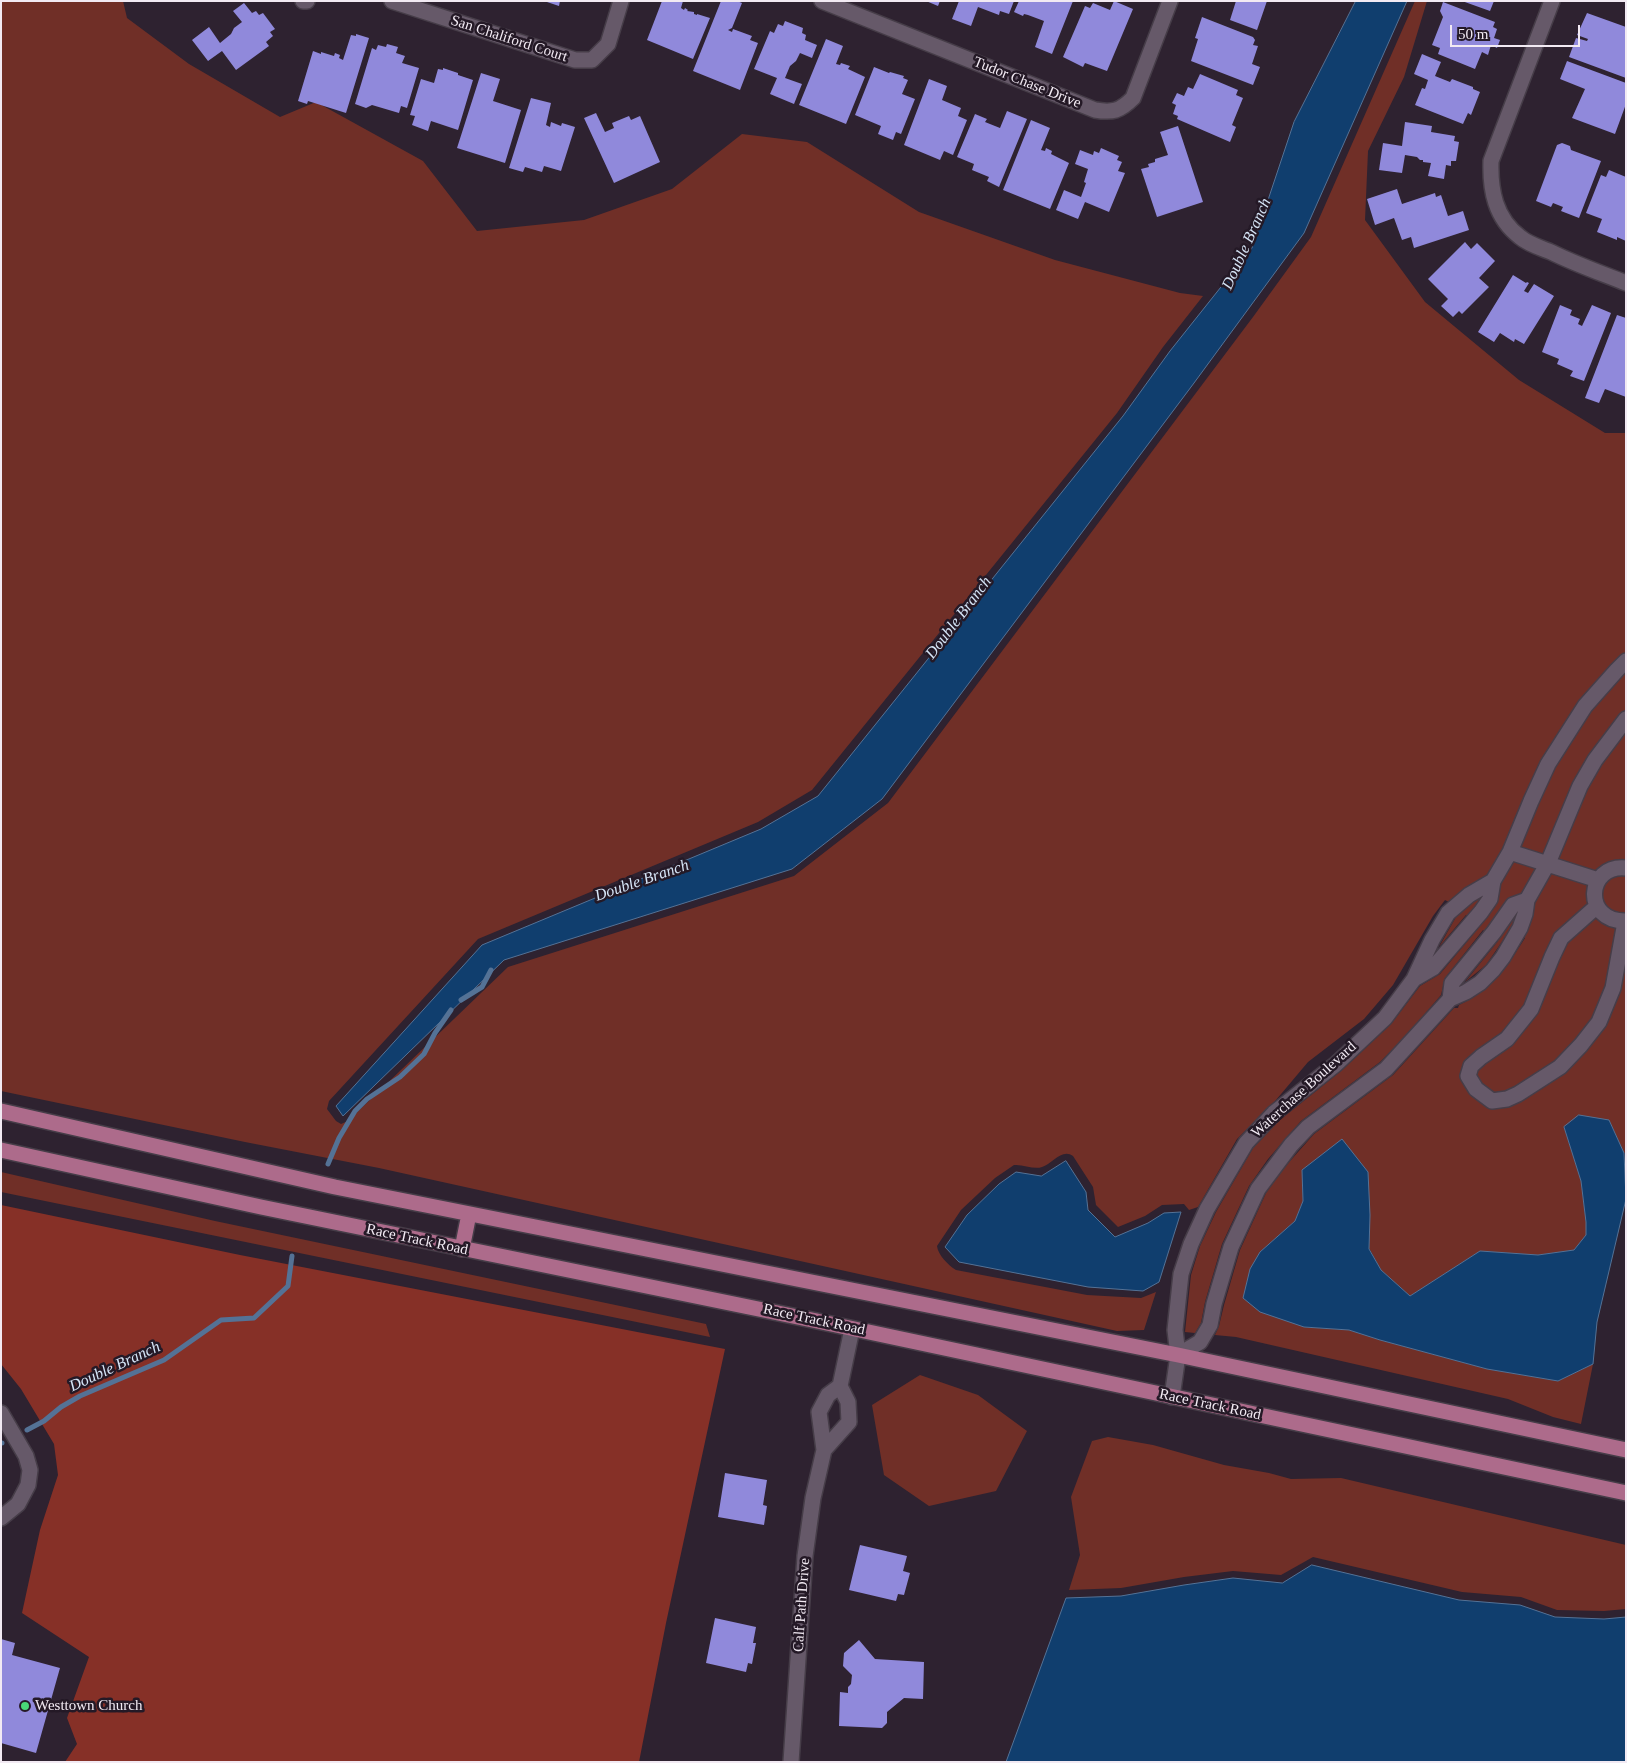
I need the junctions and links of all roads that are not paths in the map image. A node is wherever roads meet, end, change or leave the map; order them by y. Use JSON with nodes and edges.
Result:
{"nodes":[{"id":1,"x":303,"y":1,"type":"edge"},
{"id":2,"x":307,"y":1,"type":"edge"},
{"id":3,"x":392,"y":1,"type":"edge"},
{"id":4,"x":621,"y":1,"type":"edge"},
{"id":5,"x":822,"y":1,"type":"edge"},
{"id":6,"x":1170,"y":1,"type":"edge"},
{"id":7,"x":1552,"y":1,"type":"edge"},
{"id":8,"x":1626,"y":283,"type":"edge"},
{"id":9,"x":1626,"y":662,"type":"edge"},
{"id":10,"x":1626,"y":719,"type":"edge"},
{"id":11,"x":1510,"y":852,"type":"junction"},
{"id":12,"x":1548,"y":864,"type":"junction"},
{"id":13,"x":1626,"y":868,"type":"edge"},
{"id":14,"x":1598,"y":880,"type":"junction"},
{"id":15,"x":1493,"y":881,"type":"junction"},
{"id":16,"x":1526,"y":900,"type":"junction"},
{"id":17,"x":1596,"y":907,"type":"junction"},
{"id":18,"x":1626,"y":922,"type":"edge"},
{"id":19,"x":1414,"y":979,"type":"junction"},
{"id":20,"x":1450,"y":999,"type":"junction"},
{"id":21,"x":1,"y":1111,"type":"edge"},
{"id":22,"x":1,"y":1150,"type":"edge"},
{"id":23,"x":469,"y":1214,"type":"junction"},
{"id":24,"x":462,"y":1249,"type":"junction"},
{"id":25,"x":852,"y":1329,"type":"junction"},
{"id":26,"x":1178,"y":1355,"type":"junction"},
{"id":27,"x":840,"y":1386,"type":"junction"},
{"id":28,"x":1172,"y":1397,"type":"junction"},
{"id":29,"x":1,"y":1413,"type":"edge"},
{"id":30,"x":824,"y":1450,"type":"junction"},
{"id":31,"x":1626,"y":1450,"type":"edge"},
{"id":32,"x":1626,"y":1493,"type":"edge"},
{"id":33,"x":1,"y":1518,"type":"edge"},
{"id":34,"x":792,"y":1762,"type":"edge"}],
"edges":[{"from":1,"to":2,"type":"street"},
{"from":3,"to":4,"type":"street","name":"San Chaliford Court"},
{"from":5,"to":6,"type":"street","name":"Tudor Chase Drive"},
{"from":7,"to":8,"type":"street"},
{"from":9,"to":11,"type":"street","name":"Waterchase Boulevard"},
{"from":10,"to":12,"type":"street","name":"Waterchase Boulevard"},
{"from":11,"to":12,"type":"street"},
{"from":11,"to":15,"type":"street","name":"Waterchase Boulevard"},
{"from":12,"to":14,"type":"street"},
{"from":12,"to":16,"type":"street","name":"Waterchase Boulevard"},
{"from":13,"to":14,"type":"street"},
{"from":14,"to":17,"type":"street"},
{"from":15,"to":19,"type":"street","name":"Waterchase Boulevard"},
{"from":15,"to":19,"type":"street","name":"Waterchase Boulevard"},
{"from":16,"to":20,"type":"street","name":"Waterchase Boulevard"},
{"from":16,"to":20,"type":"street","name":"Waterchase Boulevard"},
{"from":17,"to":18,"type":"street"},
{"from":17,"to":18,"type":"street"},
{"from":19,"to":26,"type":"street","name":"Waterchase Boulevard"},
{"from":20,"to":26,"type":"street","name":"Waterchase Boulevard"},
{"from":21,"to":23,"type":"main road"},
{"from":22,"to":24,"type":"main road","name":"Race Track Road"},
{"from":23,"to":24,"type":"main road"},
{"from":23,"to":26,"type":"main road"},
{"from":24,"to":25,"type":"main road","name":"Race Track Road"},
{"from":25,"to":27,"type":"street"},
{"from":25,"to":28,"type":"main road","name":"Race Track Road"},
{"from":26,"to":28,"type":"street","name":"Waterchase Boulevard"},
{"from":26,"to":31,"type":"main road"},
{"from":27,"to":30,"type":"street","name":"Calf Path Drive"},
{"from":27,"to":30,"type":"street","name":"Calf Path Drive"},
{"from":28,"to":32,"type":"main road","name":"Race Track Road"},
{"from":29,"to":33,"type":"street"},
{"from":30,"to":34,"type":"street","name":"Calf Path Drive"}]}
